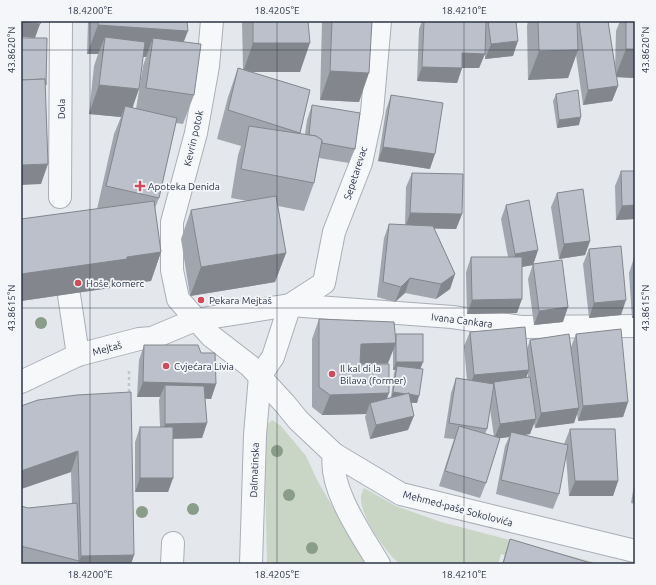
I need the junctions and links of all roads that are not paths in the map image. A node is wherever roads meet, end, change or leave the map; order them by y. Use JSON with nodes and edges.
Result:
{"nodes":[{"id":1,"x":61,"y":21,"type":"edge"},
{"id":2,"x":212,"y":21,"type":"edge"},
{"id":3,"x":380,"y":21,"type":"edge"},
{"id":4,"x":60,"y":197,"type":"dead end"},
{"id":5,"x":69,"y":295,"type":"edge"},
{"id":6,"x":290,"y":305,"type":"junction"},
{"id":7,"x":195,"y":320,"type":"junction"},
{"id":8,"x":635,"y":326,"type":"edge"},
{"id":9,"x":78,"y":355,"type":"junction"},
{"id":10,"x":260,"y":376,"type":"junction"},
{"id":11,"x":21,"y":382,"type":"edge"},
{"id":12,"x":285,"y":404,"type":"junction"},
{"id":13,"x":258,"y":415,"type":"junction"},
{"id":14,"x":334,"y":454,"type":"junction"},
{"id":15,"x":635,"y":551,"type":"edge"},
{"id":16,"x":252,"y":564,"type":"edge"},
{"id":17,"x":379,"y":564,"type":"edge"}],
"edges":[{"from":1,"to":4,"type":"street","name":"Dola"},
{"from":2,"to":7,"type":"street","name":"Kevrin potok"},
{"from":3,"to":6,"type":"street","name":"Sepetarevac"},
{"from":5,"to":9,"type":"street"},
{"from":6,"to":7,"type":"street","name":"Mejtaš"},
{"from":6,"to":8,"type":"street","name":"Ivana Cankara"},
{"from":6,"to":10,"type":"street"},
{"from":7,"to":9,"type":"street","name":"Mejtaš"},
{"from":7,"to":10,"type":"street"},
{"from":9,"to":11,"type":"street","name":"Mejtaš"},
{"from":10,"to":12,"type":"street","name":"Mehmed-paše Sokolovića"},
{"from":10,"to":13,"type":"street","name":"Dalmatinska"},
{"from":12,"to":13,"type":"street"},
{"from":12,"to":14,"type":"street","name":"Mehmed-paše Sokolovića"},
{"from":13,"to":16,"type":"street","name":"Dalmatinska"},
{"from":14,"to":15,"type":"street","name":"Mehmed-paše Sokolovića"},
{"from":14,"to":17,"type":"street"}]}
